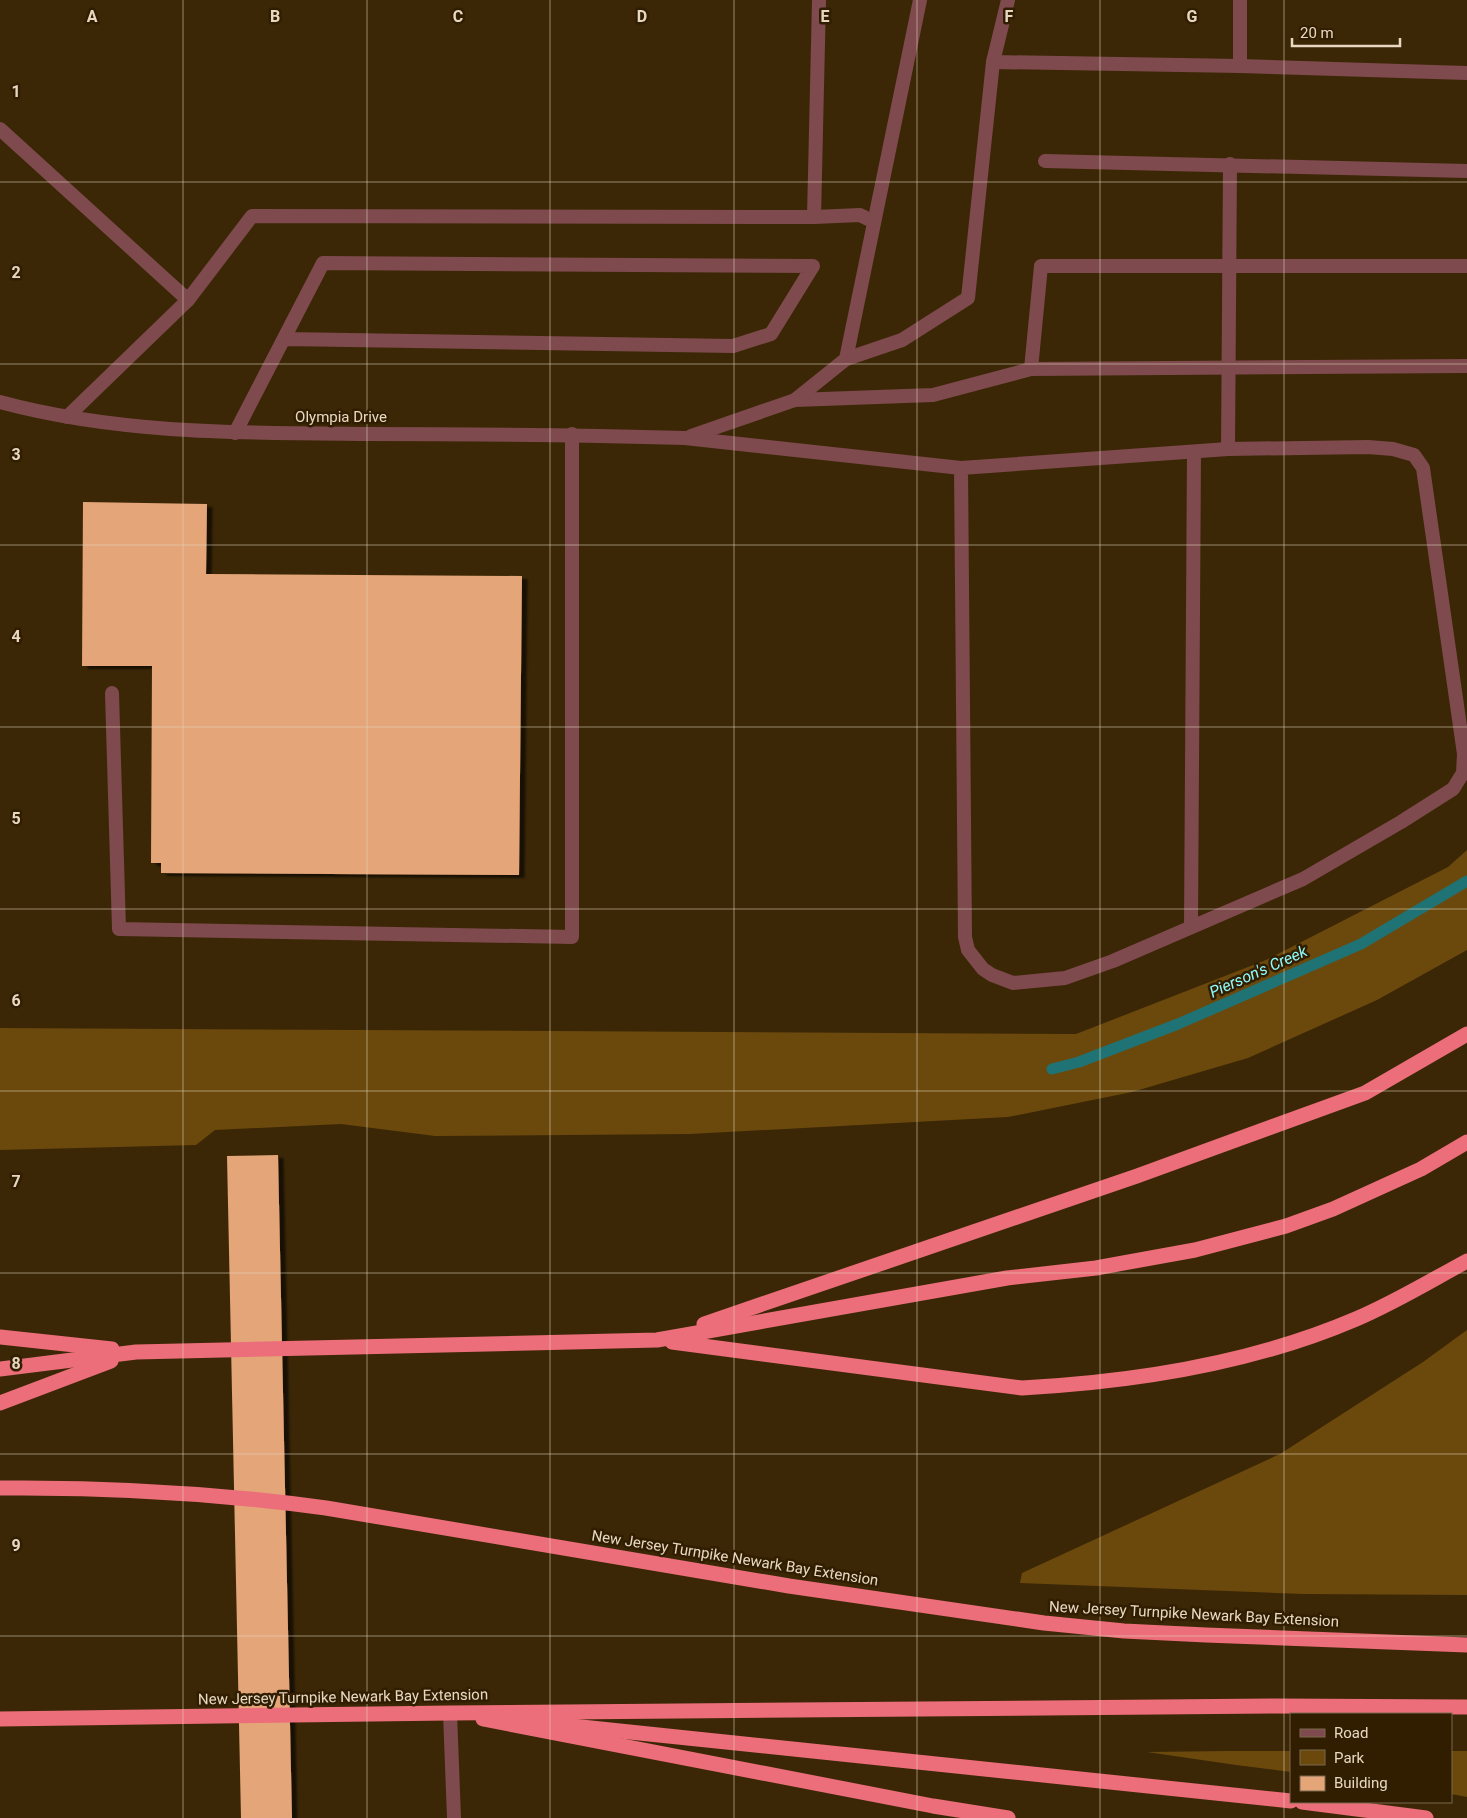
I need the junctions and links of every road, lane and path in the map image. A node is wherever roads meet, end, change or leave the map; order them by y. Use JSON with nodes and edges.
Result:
{"nodes":[{"id":1,"x":819,"y":0,"type":"edge"},
{"id":2,"x":920,"y":0,"type":"edge"},
{"id":3,"x":1008,"y":0,"type":"edge"},
{"id":4,"x":1240,"y":0,"type":"edge"},
{"id":5,"x":993,"y":62,"type":"junction"},
{"id":6,"x":1240,"y":66,"type":"junction"},
{"id":7,"x":1467,"y":74,"type":"edge"},
{"id":8,"x":0,"y":130,"type":"edge"},
{"id":9,"x":1045,"y":161,"type":"dead end"},
{"id":10,"x":1230,"y":164,"type":"junction"},
{"id":11,"x":1467,"y":171,"type":"edge"},
{"id":12,"x":814,"y":217,"type":"junction"},
{"id":13,"x":874,"y":222,"type":"junction"},
{"id":14,"x":1228,"y":266,"type":"junction"},
{"id":15,"x":1467,"y":266,"type":"edge"},
{"id":16,"x":188,"y":300,"type":"junction"},
{"id":17,"x":284,"y":338,"type":"junction"},
{"id":18,"x":846,"y":359,"type":"junction"},
{"id":19,"x":1467,"y":366,"type":"edge"},
{"id":20,"x":1228,"y":367,"type":"junction"},
{"id":21,"x":1031,"y":369,"type":"junction"},
{"id":22,"x":794,"y":400,"type":"junction"},
{"id":23,"x":0,"y":402,"type":"edge"},
{"id":24,"x":67,"y":417,"type":"junction"},
{"id":25,"x":235,"y":433,"type":"junction"},
{"id":26,"x":572,"y":434,"type":"junction"},
{"id":27,"x":685,"y":438,"type":"junction"},
{"id":28,"x":1228,"y":450,"type":"junction"},
{"id":29,"x":1194,"y":453,"type":"junction"},
{"id":30,"x":961,"y":468,"type":"junction"},
{"id":31,"x":112,"y":692,"type":"dead end"},
{"id":32,"x":1191,"y":926,"type":"junction"},
{"id":33,"x":1467,"y":1034,"type":"edge"},
{"id":34,"x":1467,"y":1142,"type":"edge"},
{"id":35,"x":1467,"y":1261,"type":"edge"},
{"id":36,"x":0,"y":1337,"type":"edge"},
{"id":37,"x":657,"y":1340,"type":"junction"},
{"id":38,"x":136,"y":1352,"type":"junction"},
{"id":39,"x":0,"y":1370,"type":"edge"},
{"id":40,"x":0,"y":1403,"type":"edge"},
{"id":41,"x":0,"y":1488,"type":"edge"},
{"id":42,"x":1467,"y":1645,"type":"edge"},
{"id":43,"x":1467,"y":1707,"type":"edge"},
{"id":44,"x":450,"y":1713,"type":"junction"},
{"id":45,"x":0,"y":1719,"type":"edge"},
{"id":46,"x":1290,"y":1800,"type":"edge"},
{"id":47,"x":1310,"y":1803,"type":"edge"},
{"id":48,"x":934,"y":1812,"type":"edge"},
{"id":49,"x":454,"y":1818,"type":"edge"},
{"id":50,"x":1008,"y":1818,"type":"edge"},
{"id":51,"x":1426,"y":1818,"type":"edge"}],
"edges":[{"from":1,"to":12,"type":"street"},
{"from":2,"to":13,"type":"street"},
{"from":3,"to":5,"type":"street"},
{"from":4,"to":6,"type":"street"},
{"from":5,"to":6,"type":"street"},
{"from":5,"to":18,"type":"street"},
{"from":6,"to":7,"type":"street"},
{"from":8,"to":16,"type":"street"},
{"from":9,"to":10,"type":"street"},
{"from":10,"to":11,"type":"street"},
{"from":10,"to":14,"type":"street"},
{"from":12,"to":13,"type":"street"},
{"from":12,"to":16,"type":"street"},
{"from":13,"to":18,"type":"street"},
{"from":14,"to":15,"type":"street"},
{"from":14,"to":20,"type":"street"},
{"from":14,"to":21,"type":"street"},
{"from":16,"to":24,"type":"street"},
{"from":17,"to":17,"type":"street"},
{"from":17,"to":25,"type":"street"},
{"from":18,"to":22,"type":"street"},
{"from":19,"to":20,"type":"street"},
{"from":20,"to":21,"type":"street"},
{"from":20,"to":28,"type":"street"},
{"from":21,"to":22,"type":"street"},
{"from":22,"to":27,"type":"street"},
{"from":23,"to":24,"type":"street","name":"Olympia Drive"},
{"from":24,"to":25,"type":"street","name":"Olympia Drive"},
{"from":25,"to":26,"type":"street","name":"Olympia Drive"},
{"from":26,"to":27,"type":"street","name":"Olympia Drive"},
{"from":26,"to":31,"type":"street"},
{"from":27,"to":30,"type":"street","name":"Olympia Drive"},
{"from":28,"to":29,"type":"street","name":"Olympia Drive"},
{"from":28,"to":32,"type":"street","name":"Olympia Drive"},
{"from":29,"to":30,"type":"street","name":"Olympia Drive"},
{"from":29,"to":32,"type":"street"},
{"from":30,"to":32,"type":"street","name":"Olympia Drive"},
{"from":33,"to":37,"type":"highway"},
{"from":34,"to":37,"type":"highway"},
{"from":35,"to":37,"type":"highway"},
{"from":36,"to":38,"type":"highway"},
{"from":37,"to":38,"type":"highway"},
{"from":38,"to":39,"type":"highway"},
{"from":38,"to":40,"type":"highway"},
{"from":41,"to":42,"type":"highway","name":"New Jersey Turnpike Newark Bay Extension"},
{"from":43,"to":44,"type":"highway","name":"New Jersey Turnpike Newark Bay Extension"},
{"from":44,"to":45,"type":"highway","name":"New Jersey Turnpike Newark Bay Extension"},
{"from":44,"to":46,"type":"highway"},
{"from":44,"to":48,"type":"highway"},
{"from":44,"to":49,"type":"street"},
{"from":47,"to":51,"type":"highway"},
{"from":48,"to":50,"type":"highway"}]}
